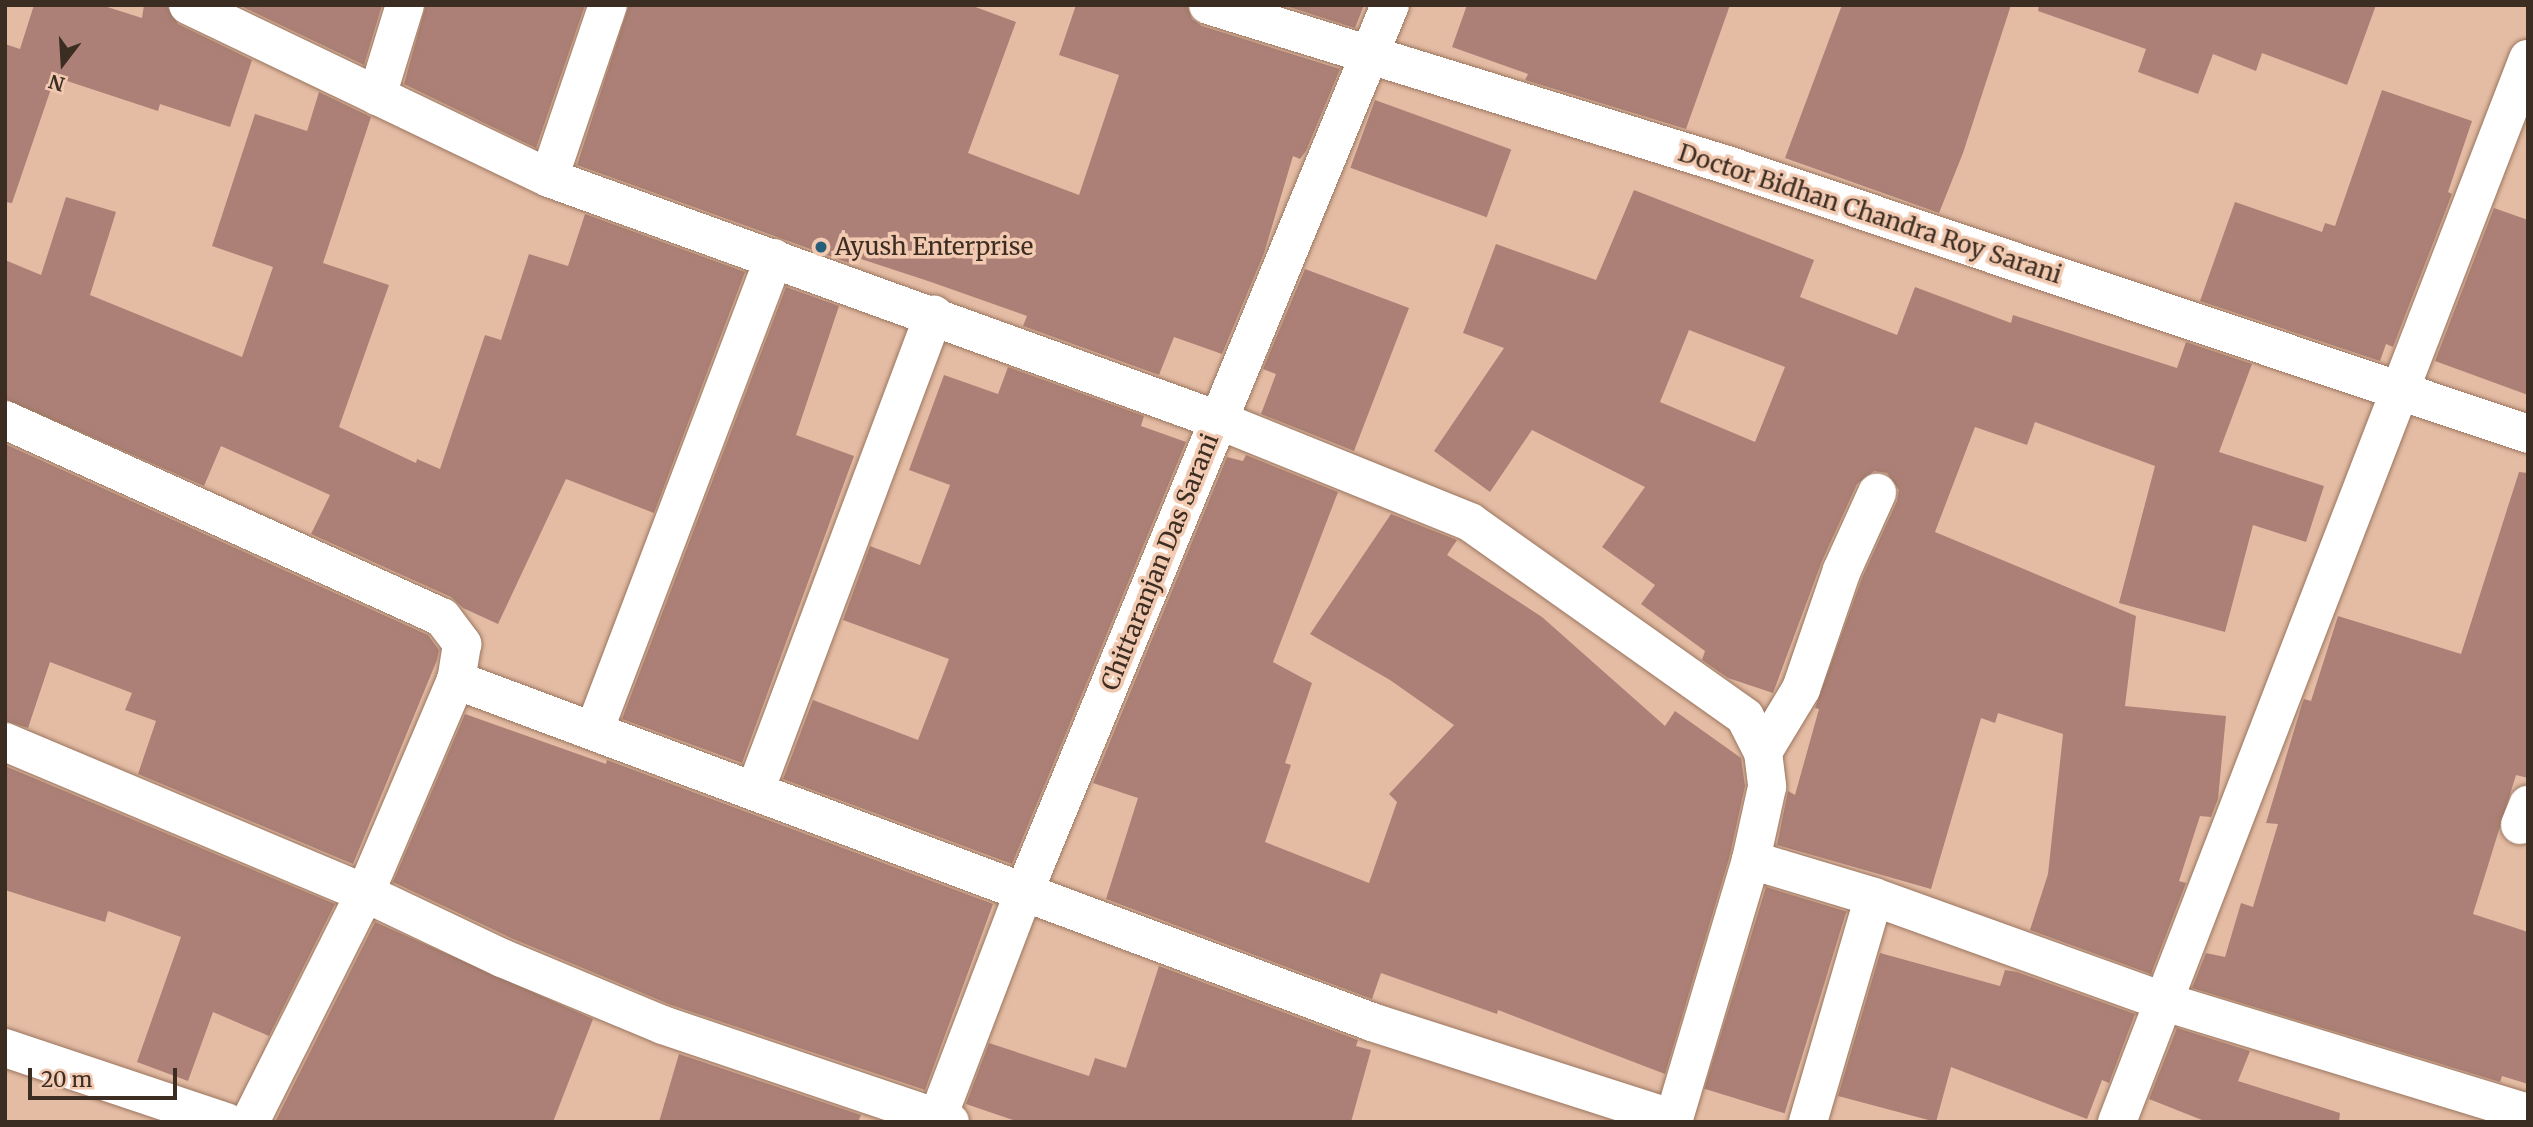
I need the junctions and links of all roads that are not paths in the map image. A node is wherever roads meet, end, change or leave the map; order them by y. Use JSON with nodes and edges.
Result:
{"nodes":[{"id":1,"x":405,"y":5,"type":"edge"},
{"id":2,"x":608,"y":5,"type":"edge"},
{"id":3,"x":1208,"y":5,"type":"edge"},
{"id":4,"x":1390,"y":5,"type":"edge"},
{"id":5,"x":190,"y":6,"type":"edge"},
{"id":6,"x":1368,"y":57,"type":"junction"},
{"id":7,"x":2528,"y":59,"type":"edge"},
{"id":8,"x":377,"y":96,"type":"junction"},
{"id":9,"x":549,"y":178,"type":"junction"},
{"id":10,"x":774,"y":258,"type":"junction"},
{"id":11,"x":934,"y":314,"type":"junction"},
{"id":12,"x":2397,"y":391,"type":"junction"},
{"id":13,"x":5,"y":420,"type":"edge"},
{"id":14,"x":1218,"y":420,"type":"junction"},
{"id":15,"x":2528,"y":434,"type":"edge"},
{"id":16,"x":1877,"y":494,"type":"dead end"},
{"id":17,"x":456,"y":680,"type":"junction"},
{"id":18,"x":594,"y":731,"type":"junction"},
{"id":19,"x":5,"y":742,"type":"edge"},
{"id":20,"x":1763,"y":752,"type":"junction"},
{"id":21,"x":755,"y":792,"type":"junction"},
{"id":22,"x":1751,"y":860,"type":"junction"},
{"id":23,"x":1024,"y":892,"type":"junction"},
{"id":24,"x":365,"y":893,"type":"junction"},
{"id":25,"x":1874,"y":897,"type":"junction"},
{"id":26,"x":2165,"y":1002,"type":"junction"},
{"id":27,"x":5,"y":1048,"type":"edge"},
{"id":28,"x":2528,"y":1114,"type":"edge"},
{"id":29,"x":941,"y":1121,"type":"edge"},
{"id":30,"x":226,"y":1122,"type":"edge"},
{"id":31,"x":250,"y":1122,"type":"edge"},
{"id":32,"x":1808,"y":1122,"type":"edge"},
{"id":33,"x":2117,"y":1122,"type":"edge"}],
"edges":[{"from":1,"to":8,"type":"street"},
{"from":2,"to":9,"type":"street"},
{"from":3,"to":6,"type":"street","name":"Doctor Bidhan Chandra Roy Sarani"},
{"from":4,"to":6,"type":"street","name":"Chittaranjan Das Sarani"},
{"from":5,"to":8,"type":"street"},
{"from":6,"to":12,"type":"street","name":"Doctor Bidhan Chandra Roy Sarani"},
{"from":6,"to":14,"type":"street","name":"Chittaranjan Das Sarani"},
{"from":7,"to":12,"type":"street"},
{"from":8,"to":9,"type":"street"},
{"from":9,"to":10,"type":"street"},
{"from":10,"to":11,"type":"street"},
{"from":10,"to":18,"type":"street"},
{"from":11,"to":14,"type":"street"},
{"from":11,"to":21,"type":"street"},
{"from":12,"to":15,"type":"street","name":"Doctor Bidhan Chandra Roy Sarani"},
{"from":12,"to":26,"type":"street"},
{"from":13,"to":17,"type":"street"},
{"from":14,"to":20,"type":"street"},
{"from":14,"to":23,"type":"street","name":"Chittaranjan Das Sarani"},
{"from":16,"to":20,"type":"street"},
{"from":17,"to":18,"type":"street"},
{"from":17,"to":24,"type":"street"},
{"from":18,"to":21,"type":"street"},
{"from":19,"to":24,"type":"street"},
{"from":20,"to":22,"type":"street"},
{"from":21,"to":23,"type":"street"},
{"from":22,"to":23,"type":"street"},
{"from":22,"to":25,"type":"street"},
{"from":23,"to":29,"type":"street","name":"Chittaranjan Das Sarani"},
{"from":24,"to":29,"type":"street"},
{"from":24,"to":31,"type":"street"},
{"from":25,"to":26,"type":"street"},
{"from":25,"to":32,"type":"street"},
{"from":26,"to":28,"type":"street"},
{"from":26,"to":33,"type":"street"},
{"from":27,"to":30,"type":"street"}]}
